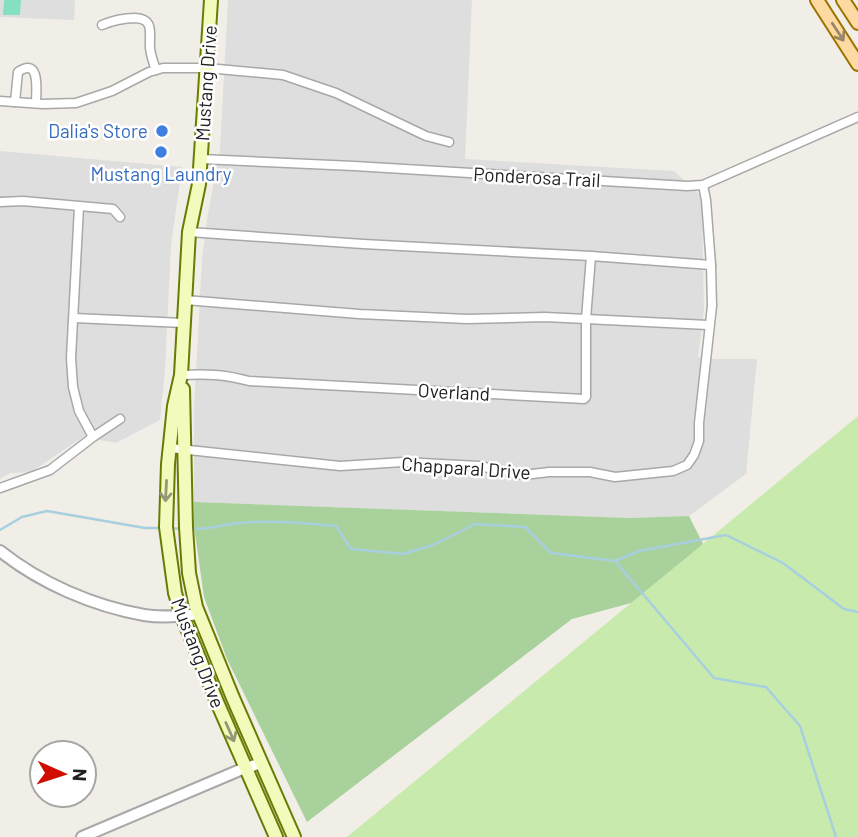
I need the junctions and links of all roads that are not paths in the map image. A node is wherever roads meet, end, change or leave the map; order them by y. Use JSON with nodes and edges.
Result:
{"nodes":[{"id":1,"x":211,"y":0,"type":"edge"},
{"id":2,"x":817,"y":0,"type":"edge"},
{"id":3,"x":843,"y":0,"type":"edge"},
{"id":4,"x":858,"y":23,"type":"edge"},
{"id":5,"x":102,"y":25,"type":"dead end"},
{"id":6,"x":858,"y":64,"type":"edge"},
{"id":7,"x":207,"y":68,"type":"junction"},
{"id":8,"x":156,"y":70,"type":"junction"},
{"id":9,"x":0,"y":101,"type":"edge"},
{"id":10,"x":15,"y":102,"type":"junction"},
{"id":11,"x":36,"y":103,"type":"junction"},
{"id":12,"x":858,"y":117,"type":"edge"},
{"id":13,"x":449,"y":142,"type":"dead end"},
{"id":14,"x":201,"y":159,"type":"junction"},
{"id":15,"x":703,"y":185,"type":"junction"},
{"id":16,"x":0,"y":202,"type":"edge"},
{"id":17,"x":79,"y":207,"type":"junction"},
{"id":18,"x":120,"y":217,"type":"dead end"},
{"id":19,"x":189,"y":232,"type":"junction"},
{"id":20,"x":591,"y":256,"type":"junction"},
{"id":21,"x":711,"y":265,"type":"junction"},
{"id":22,"x":185,"y":300,"type":"junction"},
{"id":23,"x":74,"y":318,"type":"junction"},
{"id":24,"x":586,"y":319,"type":"junction"},
{"id":25,"x":183,"y":323,"type":"junction"},
{"id":26,"x":708,"y":326,"type":"junction"},
{"id":27,"x":181,"y":375,"type":"junction"},
{"id":28,"x":120,"y":419,"type":"dead end"},
{"id":29,"x":93,"y":436,"type":"junction"},
{"id":30,"x":177,"y":448,"type":"junction"},
{"id":31,"x":1,"y":484,"type":"edge"},
{"id":32,"x":0,"y":551,"type":"edge"},
{"id":33,"x":199,"y":614,"type":"junction"},
{"id":34,"x":182,"y":616,"type":"junction"},
{"id":35,"x":261,"y":763,"type":"junction"},
{"id":36,"x":246,"y":768,"type":"junction"},
{"id":37,"x":82,"y":837,"type":"edge"},
{"id":38,"x":276,"y":837,"type":"edge"},
{"id":39,"x":294,"y":837,"type":"edge"}],
"edges":[{"from":1,"to":7,"type":"main road","name":"Mustang Drive"},
{"from":2,"to":6,"type":"main road","one_way":true},
{"from":3,"to":4,"type":"main road"},
{"from":5,"to":8,"type":"street"},
{"from":7,"to":8,"type":"street"},
{"from":7,"to":13,"type":"street"},
{"from":7,"to":14,"type":"main road","name":"Mustang Drive"},
{"from":8,"to":11,"type":"street"},
{"from":9,"to":10,"type":"street"},
{"from":10,"to":11,"type":"street"},
{"from":10,"to":11,"type":"street"},
{"from":12,"to":15,"type":"street","name":"Ponderosa Trail"},
{"from":14,"to":15,"type":"street","name":"Ponderosa Trail"},
{"from":14,"to":19,"type":"main road","name":"Mustang Drive"},
{"from":15,"to":21,"type":"street","name":"Chapparal Drive"},
{"from":16,"to":17,"type":"street"},
{"from":17,"to":18,"type":"street"},
{"from":17,"to":23,"type":"street"},
{"from":19,"to":20,"type":"street"},
{"from":19,"to":22,"type":"main road","name":"Mustang Drive"},
{"from":20,"to":21,"type":"street"},
{"from":20,"to":24,"type":"street","name":"Overland"},
{"from":21,"to":26,"type":"street","name":"Chapparal Drive"},
{"from":22,"to":24,"type":"street"},
{"from":22,"to":25,"type":"main road","name":"Mustang Drive"},
{"from":23,"to":25,"type":"street"},
{"from":23,"to":29,"type":"street"},
{"from":24,"to":26,"type":"street"},
{"from":24,"to":27,"type":"street","name":"Overland"},
{"from":25,"to":27,"type":"main road","name":"Mustang Drive"},
{"from":26,"to":30,"type":"street","name":"Chapparal Drive"},
{"from":27,"to":30,"type":"main road","name":"Mustang Drive"},
{"from":28,"to":29,"type":"street"},
{"from":29,"to":31,"type":"street"},
{"from":30,"to":33,"type":"main road","name":"Mustang Drive"},
{"from":30,"to":34,"type":"main road","name":"Mustang Drive","one_way":true},
{"from":32,"to":34,"type":"street"},
{"from":33,"to":34,"type":"street"},
{"from":33,"to":35,"type":"main road","name":"Mustang Drive"},
{"from":34,"to":36,"type":"main road","name":"Mustang Drive","one_way":true},
{"from":35,"to":36,"type":"street"},
{"from":35,"to":39,"type":"main road","name":"Mustang Drive"},
{"from":36,"to":37,"type":"street"},
{"from":36,"to":38,"type":"main road","name":"Mustang Drive"}]}
